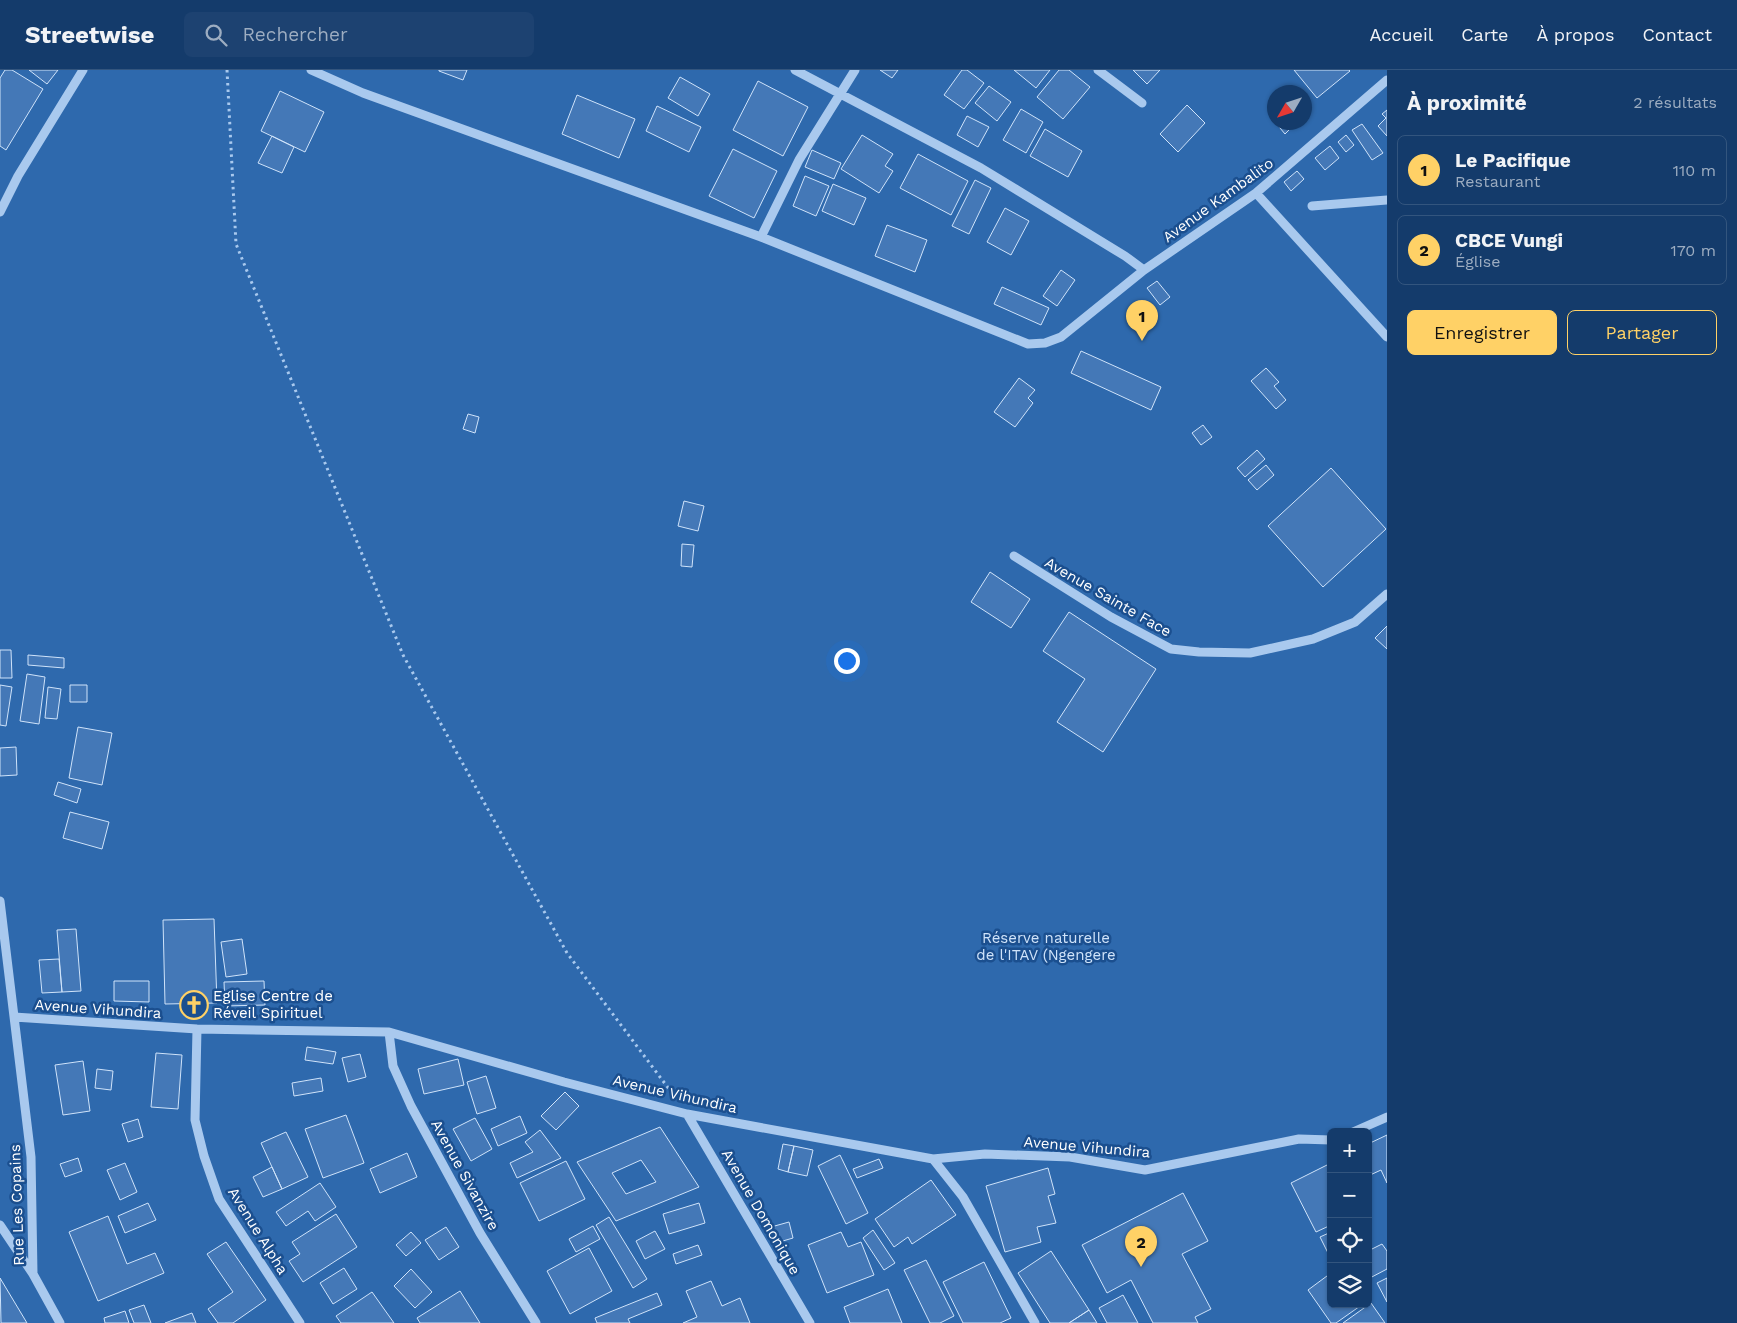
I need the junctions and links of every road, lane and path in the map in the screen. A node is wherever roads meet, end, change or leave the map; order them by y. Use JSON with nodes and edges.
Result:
{"nodes":[{"id":1,"x":83,"y":70,"type":"edge"},
{"id":2,"x":227,"y":70,"type":"edge"},
{"id":3,"x":311,"y":70,"type":"edge"},
{"id":4,"x":795,"y":70,"type":"edge"},
{"id":5,"x":855,"y":70,"type":"edge"},
{"id":6,"x":1098,"y":70,"type":"edge"},
{"id":7,"x":1387,"y":80,"type":"edge"},
{"id":8,"x":840,"y":94,"type":"junction"},
{"id":9,"x":1142,"y":104,"type":"dead end"},
{"id":10,"x":1256,"y":193,"type":"junction"},
{"id":11,"x":1387,"y":200,"type":"edge"},
{"id":12,"x":1312,"y":206,"type":"dead end"},
{"id":13,"x":0,"y":212,"type":"edge"},
{"id":14,"x":761,"y":237,"type":"junction"},
{"id":15,"x":1144,"y":270,"type":"junction"},
{"id":16,"x":1387,"y":337,"type":"edge"},
{"id":17,"x":1014,"y":556,"type":"dead end"},
{"id":18,"x":1387,"y":594,"type":"edge"},
{"id":19,"x":0,"y":901,"type":"edge"},
{"id":20,"x":14,"y":1017,"type":"junction"},
{"id":21,"x":197,"y":1029,"type":"junction"},
{"id":22,"x":389,"y":1032,"type":"junction"},
{"id":23,"x":687,"y":1114,"type":"junction"},
{"id":24,"x":1387,"y":1117,"type":"edge"},
{"id":25,"x":1362,"y":1128,"type":"edge"},
{"id":26,"x":1327,"y":1140,"type":"edge"},
{"id":27,"x":934,"y":1159,"type":"junction"},
{"id":28,"x":0,"y":1225,"type":"edge"},
{"id":29,"x":33,"y":1274,"type":"junction"},
{"id":30,"x":60,"y":1323,"type":"edge"},
{"id":31,"x":300,"y":1323,"type":"edge"},
{"id":32,"x":536,"y":1323,"type":"edge"},
{"id":33,"x":810,"y":1323,"type":"edge"},
{"id":34,"x":1035,"y":1323,"type":"edge"}],
"edges":[{"from":1,"to":13,"type":"street"},
{"from":2,"to":23,"type":"path"},
{"from":3,"to":14,"type":"street"},
{"from":4,"to":8,"type":"street"},
{"from":5,"to":8,"type":"street"},
{"from":6,"to":9,"type":"street"},
{"from":7,"to":10,"type":"street","name":"Avenue Kambalito"},
{"from":8,"to":14,"type":"street"},
{"from":8,"to":15,"type":"street"},
{"from":10,"to":15,"type":"street","name":"Avenue Kambalito"},
{"from":10,"to":16,"type":"street"},
{"from":11,"to":12,"type":"street"},
{"from":14,"to":15,"type":"street","name":"Avenue Kambalito"},
{"from":17,"to":18,"type":"street","name":"Avenue Sainte Face"},
{"from":19,"to":20,"type":"street","name":"Rue Les Copains"},
{"from":20,"to":21,"type":"street","name":"Avenue Vihundira"},
{"from":20,"to":29,"type":"street","name":"Rue Les Copains"},
{"from":21,"to":22,"type":"street","name":"Avenue Vihundira"},
{"from":21,"to":31,"type":"street","name":"Avenue Alpha"},
{"from":22,"to":23,"type":"street","name":"Avenue Vihundira"},
{"from":22,"to":32,"type":"street","name":"Avenue Sivanzire"},
{"from":23,"to":27,"type":"street","name":"Avenue Vihundira"},
{"from":23,"to":33,"type":"street","name":"Avenue Domonique"},
{"from":24,"to":25,"type":"street"},
{"from":26,"to":27,"type":"street","name":"Avenue Vihundira"},
{"from":27,"to":34,"type":"street"},
{"from":28,"to":29,"type":"street"},
{"from":29,"to":30,"type":"street","name":"Rue Les Copains"}]}
